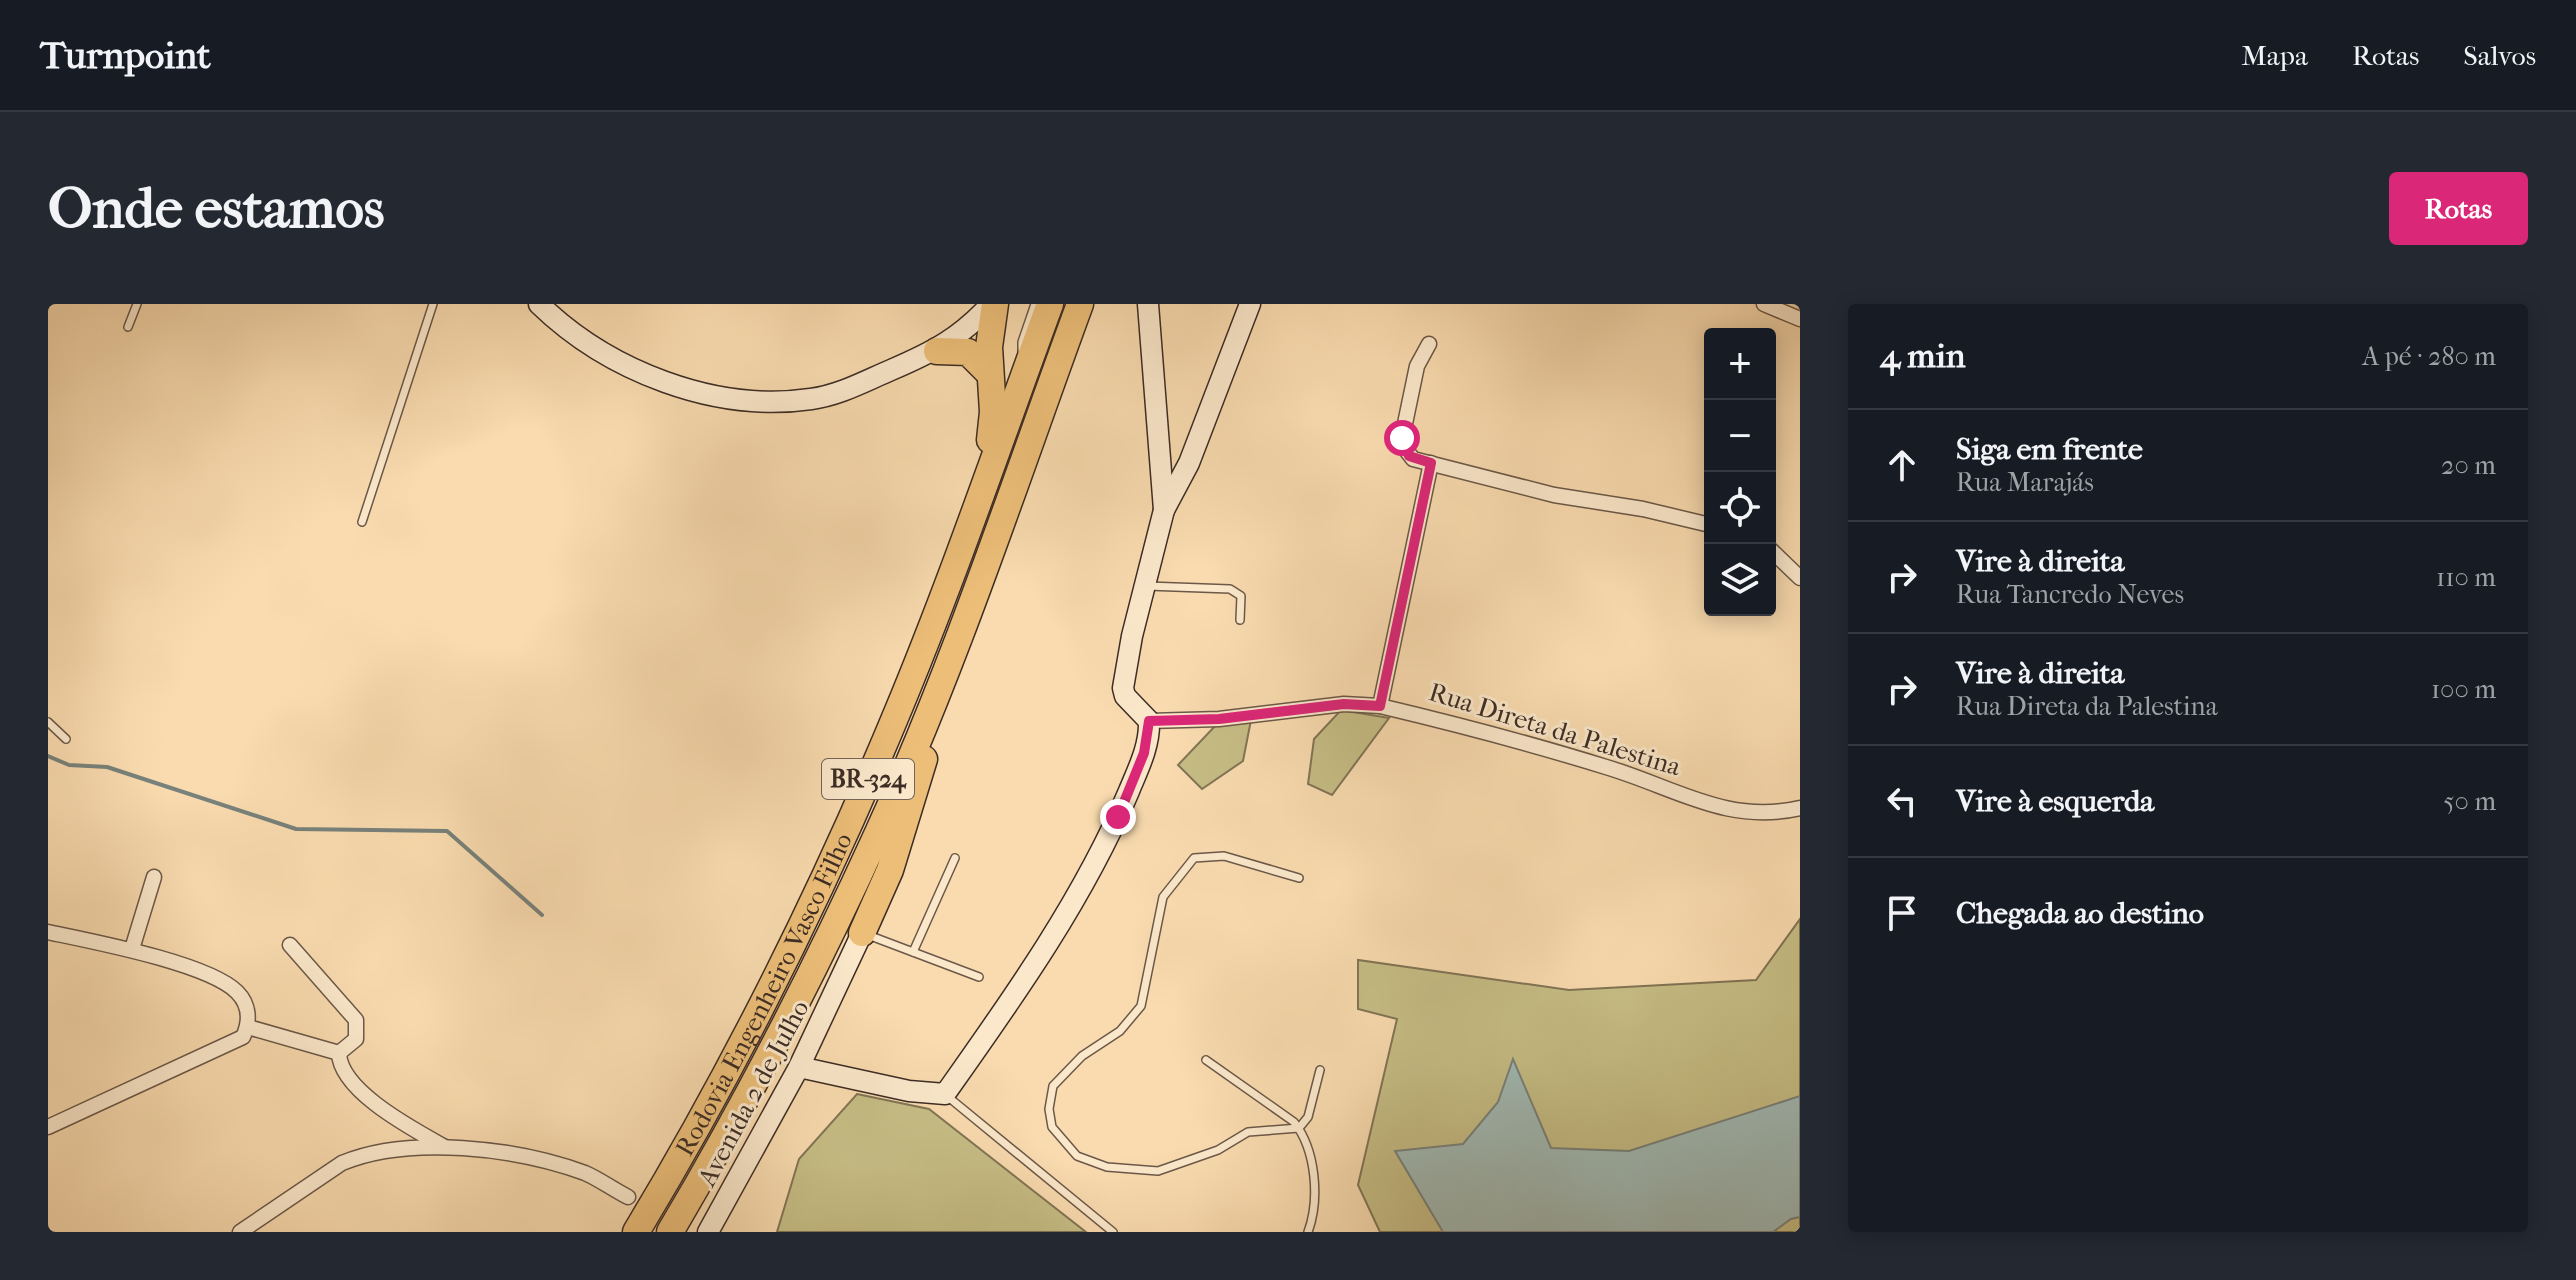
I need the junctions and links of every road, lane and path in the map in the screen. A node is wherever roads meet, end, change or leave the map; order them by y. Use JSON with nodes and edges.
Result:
{"nodes":[{"id":1,"x":137,"y":304,"type":"edge"},
{"id":2,"x":433,"y":304,"type":"edge"},
{"id":3,"x":539,"y":304,"type":"edge"},
{"id":4,"x":993,"y":304,"type":"edge"},
{"id":5,"x":1035,"y":304,"type":"edge"},
{"id":6,"x":1050,"y":304,"type":"edge"},
{"id":7,"x":1080,"y":304,"type":"edge"},
{"id":8,"x":1148,"y":304,"type":"edge"},
{"id":9,"x":1250,"y":304,"type":"edge"},
{"id":10,"x":1764,"y":304,"type":"edge"},
{"id":11,"x":1800,"y":319,"type":"edge"},
{"id":12,"x":128,"y":327,"type":"dead end"},
{"id":13,"x":1429,"y":344,"type":"dead end"},
{"id":14,"x":937,"y":351,"type":"junction"},
{"id":15,"x":989,"y":373,"type":"junction"},
{"id":16,"x":1023,"y":378,"type":"junction"},
{"id":17,"x":1431,"y":463,"type":"junction"},
{"id":18,"x":1164,"y":510,"type":"junction"},
{"id":19,"x":362,"y":522,"type":"dead end"},
{"id":20,"x":1704,"y":524,"type":"edge"},
{"id":21,"x":1776,"y":555,"type":"edge"},
{"id":22,"x":1800,"y":578,"type":"edge"},
{"id":23,"x":947,"y":585,"type":"junction"},
{"id":24,"x":1144,"y":586,"type":"junction"},
{"id":25,"x":1240,"y":620,"type":"dead end"},
{"id":26,"x":946,"y":670,"type":"junction"},
{"id":27,"x":1380,"y":706,"type":"junction"},
{"id":28,"x":1149,"y":721,"type":"junction"},
{"id":29,"x":48,"y":722,"type":"edge"},
{"id":30,"x":66,"y":739,"type":"dead end"},
{"id":31,"x":1800,"y":808,"type":"edge"},
{"id":32,"x":955,"y":858,"type":"dead end"},
{"id":33,"x":154,"y":877,"type":"dead end"},
{"id":34,"x":1299,"y":878,"type":"dead end"},
{"id":35,"x":48,"y":932,"type":"edge"},
{"id":36,"x":862,"y":933,"type":"junction"},
{"id":37,"x":290,"y":945,"type":"dead end"},
{"id":38,"x":132,"y":949,"type":"junction"},
{"id":39,"x":913,"y":952,"type":"junction"},
{"id":40,"x":979,"y":977,"type":"dead end"},
{"id":41,"x":248,"y":1027,"type":"junction"},
{"id":42,"x":339,"y":1053,"type":"junction"},
{"id":43,"x":1206,"y":1060,"type":"dead end"},
{"id":44,"x":799,"y":1067,"type":"junction"},
{"id":45,"x":1320,"y":1070,"type":"dead end"},
{"id":46,"x":945,"y":1094,"type":"junction"},
{"id":47,"x":48,"y":1127,"type":"edge"},
{"id":48,"x":1299,"y":1128,"type":"junction"},
{"id":49,"x":444,"y":1146,"type":"junction"},
{"id":50,"x":628,"y":1197,"type":"dead end"},
{"id":51,"x":240,"y":1232,"type":"edge"},
{"id":52,"x":636,"y":1232,"type":"edge"},
{"id":53,"x":670,"y":1232,"type":"edge"},
{"id":54,"x":708,"y":1232,"type":"edge"},
{"id":55,"x":1113,"y":1232,"type":"edge"},
{"id":56,"x":1308,"y":1232,"type":"edge"}],
"edges":[{"from":1,"to":12,"type":"lane"},
{"from":2,"to":19,"type":"lane"},
{"from":3,"to":14,"type":"main road"},
{"from":4,"to":14,"type":"main road"},
{"from":4,"to":15,"type":"highway"},
{"from":5,"to":16,"type":"lane"},
{"from":6,"to":16,"type":"highway","name":"Rodovia Engenheiro Vasco Filho","number":"BR-324"},
{"from":7,"to":26,"type":"highway","name":"Rodovia Engenheiro Vasco Filho","number":"BR-324"},
{"from":8,"to":18,"type":"main road"},
{"from":9,"to":18,"type":"main road"},
{"from":10,"to":11,"type":"street"},
{"from":13,"to":17,"type":"street"},
{"from":14,"to":15,"type":"highway"},
{"from":15,"to":23,"type":"highway"},
{"from":16,"to":23,"type":"highway","name":"Rodovia Engenheiro Vasco Filho","number":"BR-324"},
{"from":17,"to":20,"type":"street"},
{"from":17,"to":27,"type":"street"},
{"from":18,"to":24,"type":"main road"},
{"from":21,"to":22,"type":"street"},
{"from":23,"to":52,"type":"highway","name":"Rodovia Engenheiro Vasco Filho","number":"BR-324"},
{"from":24,"to":25,"type":"lane"},
{"from":24,"to":28,"type":"main road"},
{"from":26,"to":36,"type":"highway"},
{"from":26,"to":53,"type":"highway","name":"Rodovia Engenheiro Vasco Filho","number":"BR-324"},
{"from":27,"to":28,"type":"street","name":"Rua Direta da Palestina"},
{"from":27,"to":31,"type":"street","name":"Rua Direta da Palestina"},
{"from":28,"to":46,"type":"main road"},
{"from":29,"to":30,"type":"lane"},
{"from":32,"to":39,"type":"lane"},
{"from":33,"to":38,"type":"street"},
{"from":34,"to":48,"type":"lane"},
{"from":35,"to":38,"type":"street"},
{"from":36,"to":39,"type":"lane"},
{"from":36,"to":44,"type":"main road","name":"Avenida 2 de Julho"},
{"from":37,"to":42,"type":"street"},
{"from":38,"to":41,"type":"street"},
{"from":39,"to":40,"type":"lane"},
{"from":41,"to":42,"type":"street"},
{"from":41,"to":47,"type":"street"},
{"from":42,"to":49,"type":"street"},
{"from":43,"to":48,"type":"lane"},
{"from":44,"to":46,"type":"main road"},
{"from":44,"to":54,"type":"main road","name":"Avenida 2 de Julho"},
{"from":45,"to":48,"type":"lane"},
{"from":46,"to":55,"type":"lane"},
{"from":48,"to":56,"type":"lane"},
{"from":49,"to":50,"type":"street"},
{"from":49,"to":51,"type":"street"}]}
